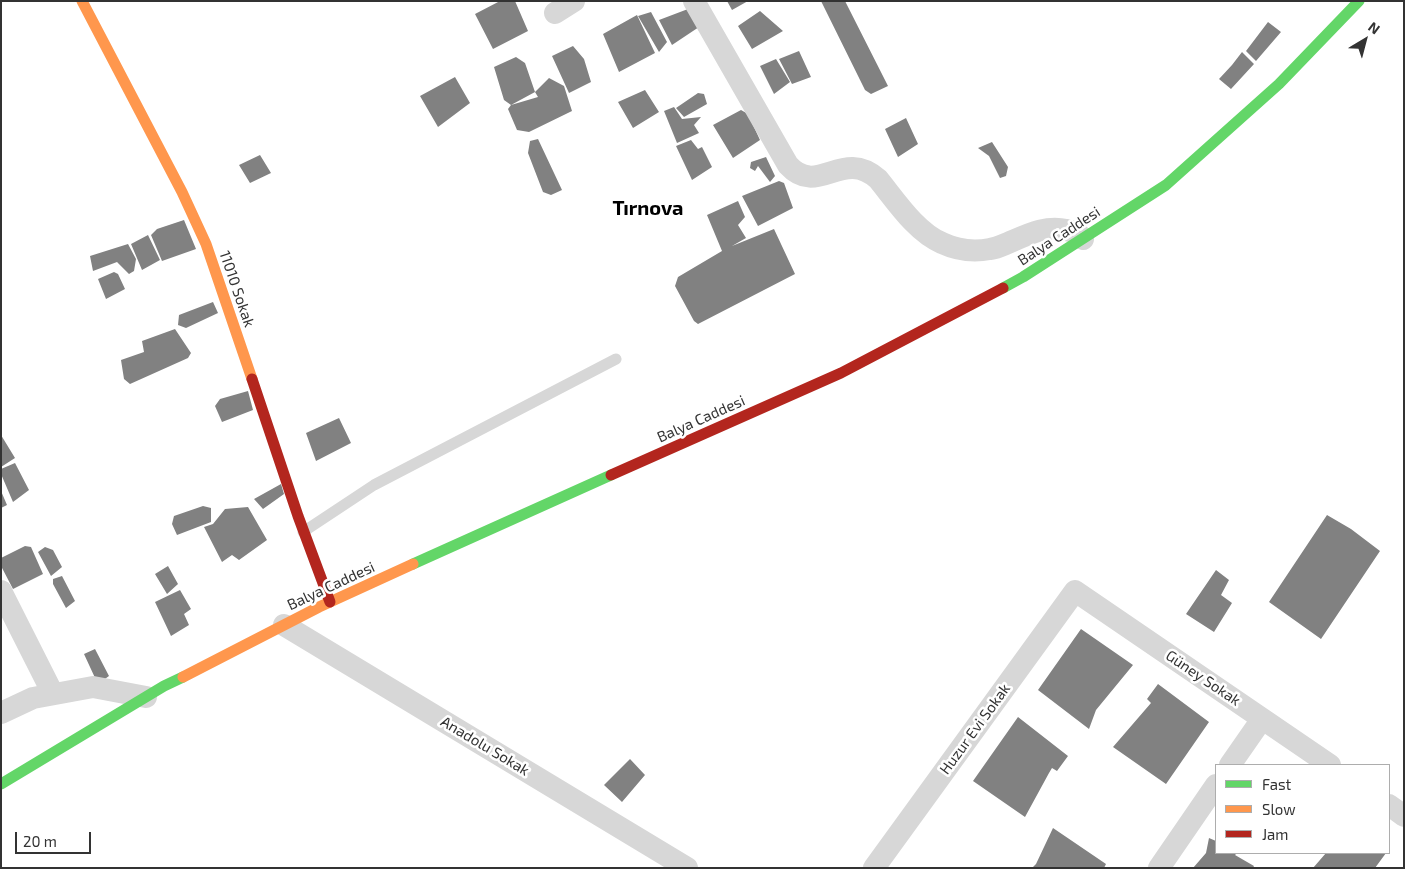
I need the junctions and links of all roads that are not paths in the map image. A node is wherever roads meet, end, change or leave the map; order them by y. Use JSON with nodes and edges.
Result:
{"nodes":[{"id":1,"x":82,"y":1,"type":"edge"},
{"id":2,"x":694,"y":1,"type":"edge"},
{"id":3,"x":1359,"y":1,"type":"edge"},
{"id":4,"x":1082,"y":239,"type":"junction"},
{"id":5,"x":616,"y":359,"type":"dead end"},
{"id":6,"x":303,"y":532,"type":"junction"},
{"id":7,"x":1,"y":591,"type":"edge"},
{"id":8,"x":1075,"y":591,"type":"joint"},
{"id":9,"x":330,"y":602,"type":"junction"},
{"id":10,"x":284,"y":625,"type":"junction"},
{"id":11,"x":53,"y":694,"type":"junction"},
{"id":12,"x":146,"y":697,"type":"junction"},
{"id":13,"x":1,"y":713,"type":"edge"},
{"id":14,"x":1262,"y":719,"type":"junction"},
{"id":15,"x":1231,"y":764,"type":"edge"},
{"id":16,"x":1329,"y":764,"type":"edge"},
{"id":17,"x":1,"y":784,"type":"edge"},
{"id":18,"x":1215,"y":786,"type":"edge"},
{"id":19,"x":1390,"y":806,"type":"edge"},
{"id":20,"x":1404,"y":816,"type":"edge"},
{"id":21,"x":687,"y":868,"type":"edge"},
{"id":22,"x":874,"y":868,"type":"edge"},
{"id":23,"x":1159,"y":868,"type":"edge"}],
"edges":[{"from":1,"to":6,"type":"main road","name":"11010 Sokak"},
{"from":2,"to":4,"type":"street"},
{"from":3,"to":4,"type":"main road","name":"Balya Caddesi"},
{"from":4,"to":9,"type":"main road","name":"Balya Caddesi"},
{"from":5,"to":6,"type":"lane"},
{"from":6,"to":9,"type":"main road","name":"11010 Sokak"},
{"from":7,"to":11,"type":"street"},
{"from":8,"to":14,"type":"street","name":"Güney Sokak"},
{"from":8,"to":22,"type":"street","name":"Huzur Evi Sokak"},
{"from":9,"to":10,"type":"main road","name":"Balya Caddesi"},
{"from":10,"to":12,"type":"main road","name":"Balya Caddesi"},
{"from":10,"to":21,"type":"street","name":"Anadolu Sokak"},
{"from":11,"to":12,"type":"street"},
{"from":11,"to":13,"type":"street"},
{"from":12,"to":17,"type":"main road","name":"Balya Caddesi"},
{"from":14,"to":15,"type":"street"},
{"from":14,"to":16,"type":"street","name":"Güney Sokak"},
{"from":18,"to":23,"type":"street"},
{"from":19,"to":20,"type":"street"}]}
